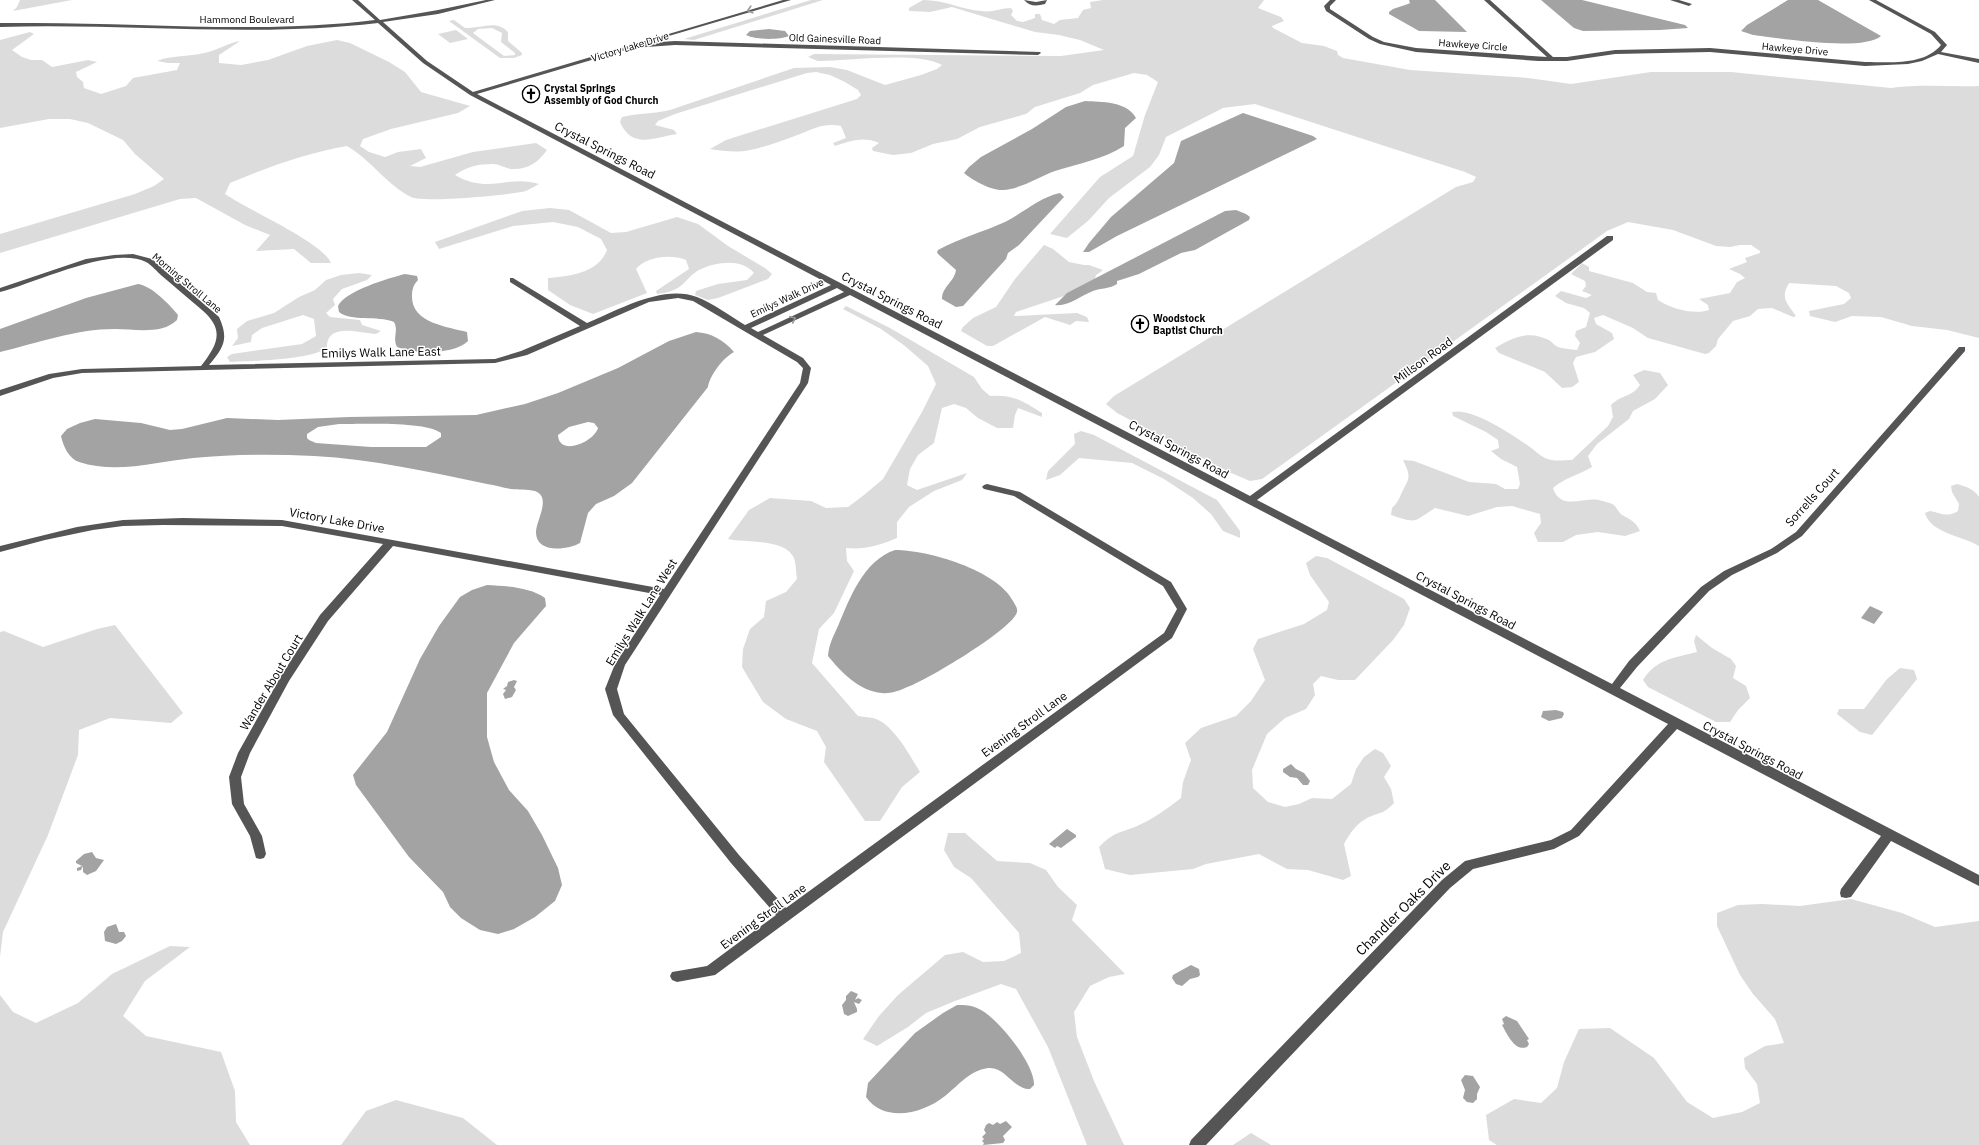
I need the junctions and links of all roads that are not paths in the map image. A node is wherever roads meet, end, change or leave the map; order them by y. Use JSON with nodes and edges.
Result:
{"nodes":[{"id":1,"x":355,"y":0,"type":"edge"},
{"id":2,"x":492,"y":0,"type":"edge"},
{"id":3,"x":788,"y":0,"type":"edge"},
{"id":4,"x":1027,"y":0,"type":"edge"},
{"id":5,"x":1044,"y":0,"type":"edge"},
{"id":6,"x":1333,"y":0,"type":"edge"},
{"id":7,"x":1487,"y":0,"type":"edge"},
{"id":8,"x":1673,"y":0,"type":"edge"},
{"id":9,"x":1872,"y":0,"type":"edge"},
{"id":10,"x":1689,"y":4,"type":"dead end"},
{"id":11,"x":381,"y":21,"type":"junction"},
{"id":12,"x":0,"y":25,"type":"edge"},
{"id":13,"x":632,"y":46,"type":"junction"},
{"id":14,"x":1038,"y":53,"type":"dead end"},
{"id":15,"x":1938,"y":53,"type":"junction"},
{"id":16,"x":1552,"y":59,"type":"junction"},
{"id":17,"x":1979,"y":61,"type":"edge"},
{"id":18,"x":472,"y":94,"type":"junction"},
{"id":19,"x":1610,"y":238,"type":"dead end"},
{"id":20,"x":513,"y":280,"type":"dead end"},
{"id":21,"x":836,"y":285,"type":"junction"},
{"id":22,"x":0,"y":290,"type":"edge"},
{"id":23,"x":850,"y":292,"type":"junction"},
{"id":24,"x":586,"y":326,"type":"junction"},
{"id":25,"x":745,"y":328,"type":"junction"},
{"id":26,"x":758,"y":335,"type":"junction"},
{"id":27,"x":1962,"y":349,"type":"dead end"},
{"id":28,"x":203,"y":368,"type":"junction"},
{"id":29,"x":0,"y":393,"type":"edge"},
{"id":30,"x":987,"y":487,"type":"dead end"},
{"id":31,"x":1251,"y":500,"type":"junction"},
{"id":32,"x":391,"y":542,"type":"junction"},
{"id":33,"x":0,"y":548,"type":"edge"},
{"id":34,"x":668,"y":592,"type":"junction"},
{"id":35,"x":1613,"y":690,"type":"junction"},
{"id":36,"x":1676,"y":723,"type":"junction"},
{"id":37,"x":1889,"y":834,"type":"junction"},
{"id":38,"x":260,"y":854,"type":"dead end"},
{"id":39,"x":1979,"y":882,"type":"edge"},
{"id":40,"x":1846,"y":892,"type":"dead end"},
{"id":41,"x":785,"y":916,"type":"junction"},
{"id":42,"x":677,"y":976,"type":"dead end"},
{"id":43,"x":1196,"y":1145,"type":"edge"}],
"edges":[{"from":1,"to":11,"type":"street","name":"Crystal Springs Road"},
{"from":2,"to":11,"type":"street","name":"Hammond Boulevard"},
{"from":3,"to":13,"type":"street","name":"Victory Lake Drive","one_way":true},
{"from":4,"to":5,"type":"street"},
{"from":6,"to":16,"type":"street","name":"Hawkeye Circle"},
{"from":7,"to":16,"type":"street","name":"Hawkeye Circle"},
{"from":8,"to":10,"type":"street"},
{"from":9,"to":15,"type":"street"},
{"from":11,"to":12,"type":"street","name":"Hammond Boulevard"},
{"from":11,"to":18,"type":"street","name":"Crystal Springs Road"},
{"from":13,"to":14,"type":"street","name":"Old Gainesville Road"},
{"from":13,"to":18,"type":"street","name":"Victory Lake Drive"},
{"from":15,"to":16,"type":"street","name":"Hawkeye Drive"},
{"from":15,"to":17,"type":"street"},
{"from":18,"to":21,"type":"street","name":"Crystal Springs Road"},
{"from":19,"to":31,"type":"street","name":"Millson Road"},
{"from":20,"to":24,"type":"street"},
{"from":21,"to":23,"type":"street","name":"Crystal Springs Road"},
{"from":21,"to":25,"type":"street","name":"Emilys Walk Drive"},
{"from":22,"to":28,"type":"street","name":"Morning Stroll Lane"},
{"from":26,"to":23,"type":"street","name":"Emilys Walk Drive","one_way":true},
{"from":23,"to":31,"type":"street","name":"Crystal Springs Road"},
{"from":24,"to":25,"type":"street","name":"Emilys Walk Lane East"},
{"from":24,"to":28,"type":"street","name":"Emilys Walk Lane East"},
{"from":25,"to":26,"type":"street","name":"Emilys Walk Lane West"},
{"from":26,"to":34,"type":"street","name":"Emilys Walk Lane West"},
{"from":27,"to":35,"type":"street","name":"Sorrells Court"},
{"from":28,"to":29,"type":"street","name":"Emilys Walk Lane East"},
{"from":30,"to":41,"type":"street","name":"Evening Stroll Lane"},
{"from":31,"to":35,"type":"street","name":"Crystal Springs Road"},
{"from":32,"to":33,"type":"street","name":"Victory Lake Drive"},
{"from":32,"to":34,"type":"street","name":"Victory Lake Drive"},
{"from":32,"to":38,"type":"street","name":"Wander About Court"},
{"from":34,"to":41,"type":"street","name":"Emilys Walk Lane West"},
{"from":35,"to":36,"type":"street","name":"Crystal Springs Road"},
{"from":36,"to":37,"type":"street","name":"Crystal Springs Road"},
{"from":36,"to":43,"type":"street","name":"Chandler Oaks Drive"},
{"from":37,"to":39,"type":"street","name":"Crystal Springs Road"},
{"from":37,"to":40,"type":"street"},
{"from":41,"to":42,"type":"street","name":"Evening Stroll Lane"}]}
